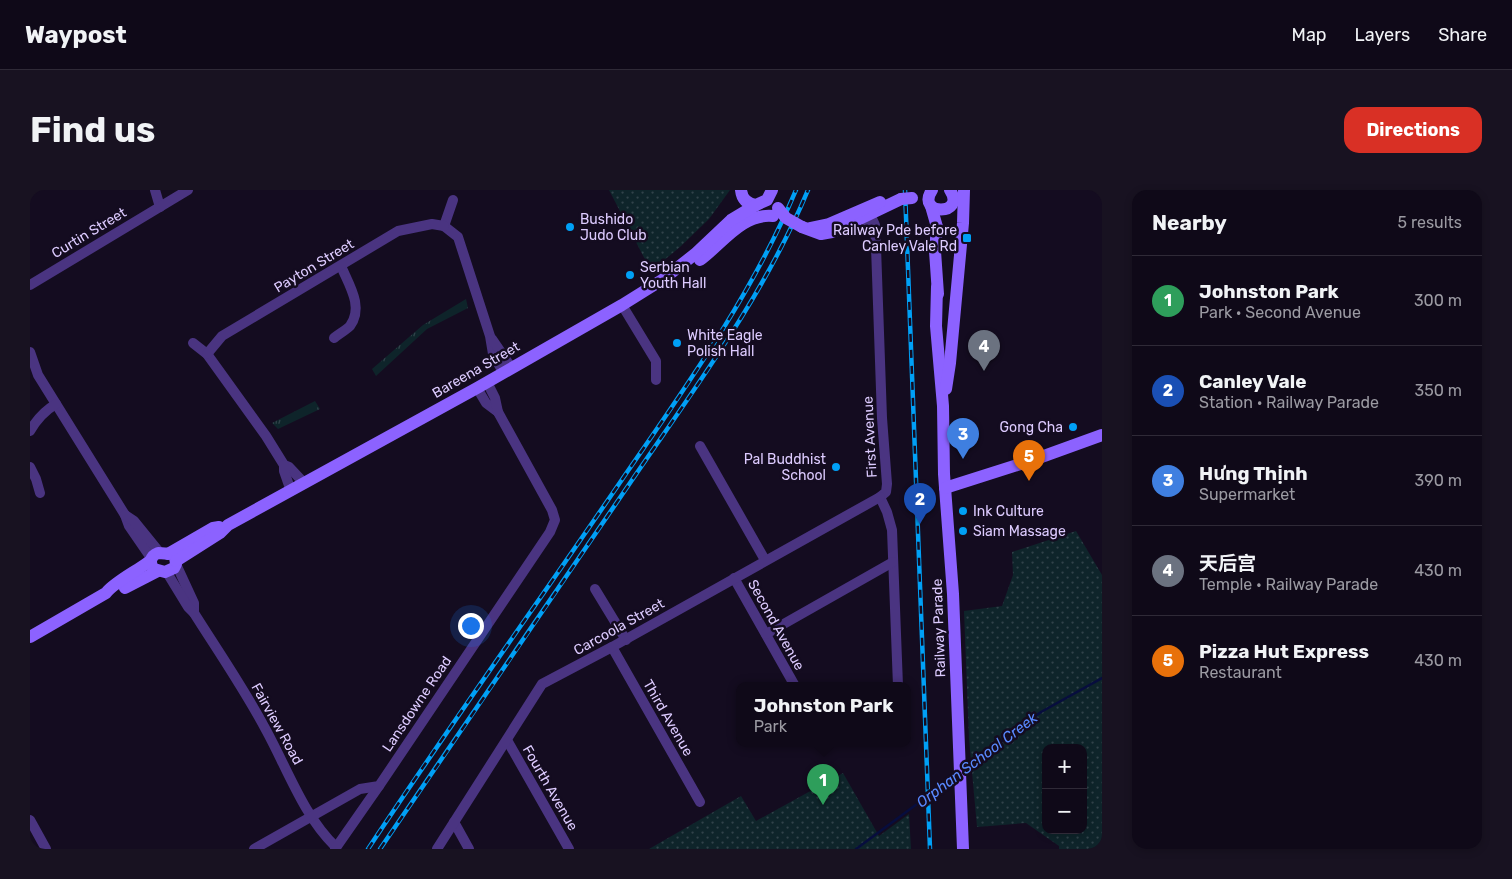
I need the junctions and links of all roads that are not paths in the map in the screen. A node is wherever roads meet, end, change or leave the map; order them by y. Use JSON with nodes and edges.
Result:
{"nodes":[{"id":1,"x":155,"y":190,"type":"edge"},
{"id":2,"x":188,"y":190,"type":"edge"},
{"id":3,"x":741,"y":190,"type":"edge"},
{"id":4,"x":950,"y":190,"type":"edge"},
{"id":5,"x":964,"y":190,"type":"edge"},
{"id":6,"x":771,"y":191,"type":"edge"},
{"id":7,"x":931,"y":198,"type":"edge"},
{"id":8,"x":907,"y":199,"type":"junction"},
{"id":9,"x":453,"y":200,"type":"dead end"},
{"id":10,"x":886,"y":201,"type":"junction"},
{"id":11,"x":951,"y":204,"type":"junction"},
{"id":12,"x":757,"y":205,"type":"junction"},
{"id":13,"x":160,"y":207,"type":"junction"},
{"id":14,"x":870,"y":214,"type":"junction"},
{"id":15,"x":780,"y":215,"type":"junction"},
{"id":16,"x":849,"y":220,"type":"junction"},
{"id":17,"x":728,"y":222,"type":"junction"},
{"id":18,"x":444,"y":226,"type":"junction"},
{"id":19,"x":867,"y":228,"type":"junction"},
{"id":20,"x":936,"y":237,"type":"junction"},
{"id":21,"x":876,"y":242,"type":"junction"},
{"id":22,"x":341,"y":266,"type":"junction"},
{"id":23,"x":656,"y":284,"type":"junction"},
{"id":24,"x":30,"y":285,"type":"edge"},
{"id":25,"x":957,"y":285,"type":"junction"},
{"id":26,"x":937,"y":287,"type":"junction"},
{"id":27,"x":622,"y":305,"type":"junction"},
{"id":28,"x":945,"y":327,"type":"junction"},
{"id":29,"x":334,"y":338,"type":"dead end"},
{"id":30,"x":194,"y":343,"type":"dead end"},
{"id":31,"x":30,"y":352,"type":"edge"},
{"id":32,"x":207,"y":354,"type":"junction"},
{"id":33,"x":950,"y":363,"type":"junction"},
{"id":34,"x":507,"y":370,"type":"junction"},
{"id":35,"x":656,"y":380,"type":"dead end"},
{"id":36,"x":482,"y":385,"type":"junction"},
{"id":37,"x":943,"y":400,"type":"junction"},
{"id":38,"x":56,"y":404,"type":"junction"},
{"id":39,"x":30,"y":431,"type":"edge"},
{"id":40,"x":1102,"y":435,"type":"edge"},
{"id":41,"x":700,"y":446,"type":"dead end"},
{"id":42,"x":284,"y":464,"type":"junction"},
{"id":43,"x":30,"y":467,"type":"edge"},
{"id":44,"x":304,"y":483,"type":"junction"},
{"id":45,"x":945,"y":488,"type":"junction"},
{"id":46,"x":290,"y":491,"type":"junction"},
{"id":47,"x":40,"y":493,"type":"dead end"},
{"id":48,"x":880,"y":497,"type":"junction"},
{"id":49,"x":766,"y":560,"type":"junction"},
{"id":50,"x":163,"y":562,"type":"junction"},
{"id":51,"x":893,"y":562,"type":"junction"},
{"id":52,"x":734,"y":578,"type":"junction"},
{"id":53,"x":595,"y":588,"type":"dead end"},
{"id":54,"x":766,"y":634,"type":"junction"},
{"id":55,"x":30,"y":637,"type":"edge"},
{"id":56,"x":626,"y":640,"type":"junction"},
{"id":57,"x":612,"y":647,"type":"junction"},
{"id":58,"x":793,"y":682,"type":"edge"},
{"id":59,"x":898,"y":682,"type":"edge"},
{"id":60,"x":507,"y":740,"type":"junction"},
{"id":61,"x":379,"y":786,"type":"junction"},
{"id":62,"x":700,"y":802,"type":"dead end"},
{"id":63,"x":311,"y":816,"type":"junction"},
{"id":64,"x":30,"y":820,"type":"edge"},
{"id":65,"x":454,"y":822,"type":"junction"},
{"id":66,"x":335,"y":848,"type":"edge"},
{"id":67,"x":46,"y":849,"type":"edge"},
{"id":68,"x":254,"y":849,"type":"edge"},
{"id":69,"x":437,"y":849,"type":"edge"},
{"id":70,"x":469,"y":849,"type":"edge"},
{"id":71,"x":569,"y":849,"type":"edge"},
{"id":72,"x":963,"y":849,"type":"edge"}],
"edges":[{"from":1,"to":13,"type":"street"},
{"from":2,"to":13,"type":"street","name":"Curtin Street"},
{"from":3,"to":12,"type":"main road"},
{"from":3,"to":17,"type":"main road","name":"Bareena Street"},
{"from":4,"to":11,"type":"main road"},
{"from":5,"to":25,"type":"main road","name":"Railway Parade"},
{"from":6,"to":12,"type":"main road","name":"Bareena Street"},
{"from":6,"to":15,"type":"main road"},
{"from":7,"to":8,"type":"main road"},
{"from":7,"to":11,"type":"main road"},
{"from":7,"to":20,"type":"main road"},
{"from":8,"to":10,"type":"main road"},
{"from":8,"to":14,"type":"main road"},
{"from":9,"to":18,"type":"street"},
{"from":10,"to":14,"type":"street"},
{"from":10,"to":16,"type":"main road"},
{"from":11,"to":20,"type":"main road"},
{"from":12,"to":15,"type":"main road"},
{"from":12,"to":17,"type":"main road","name":"Bareena Street"},
{"from":13,"to":24,"type":"street","name":"Curtin Street"},
{"from":14,"to":16,"type":"main road"},
{"from":14,"to":19,"type":"street"},
{"from":14,"to":21,"type":"street","name":"First Avenue"},
{"from":15,"to":16,"type":"main road","bridge":true},
{"from":15,"to":23,"type":"main road"},
{"from":16,"to":19,"type":"street"},
{"from":17,"to":23,"type":"main road","name":"Bareena Street"},
{"from":18,"to":22,"type":"street","name":"Payton Street"},
{"from":18,"to":34,"type":"street"},
{"from":19,"to":21,"type":"street"},
{"from":20,"to":26,"type":"main road"},
{"from":21,"to":48,"type":"street","name":"First Avenue"},
{"from":22,"to":29,"type":"street"},
{"from":22,"to":32,"type":"street","name":"Payton Street"},
{"from":23,"to":27,"type":"main road","name":"Bareena Street"},
{"from":25,"to":28,"type":"main road"},
{"from":25,"to":33,"type":"main road","name":"Railway Parade"},
{"from":26,"to":28,"type":"main road"},
{"from":26,"to":37,"type":"main road","name":"Railway Parade"},
{"from":27,"to":34,"type":"main road","name":"Bareena Street"},
{"from":27,"to":35,"type":"street"},
{"from":28,"to":33,"type":"main road"},
{"from":28,"to":37,"type":"main road"},
{"from":30,"to":32,"type":"street"},
{"from":31,"to":38,"type":"street","name":"Fairview Road"},
{"from":32,"to":42,"type":"street"},
{"from":33,"to":37,"type":"main road","name":"Railway Parade"},
{"from":34,"to":36,"type":"main road","name":"Bareena Street"},
{"from":36,"to":44,"type":"main road","name":"Bareena Street"},
{"from":36,"to":61,"type":"street","name":"Lansdowne Road"},
{"from":37,"to":45,"type":"main road","name":"Railway Parade"},
{"from":38,"to":39,"type":"street"},
{"from":38,"to":50,"type":"street","name":"Fairview Road"},
{"from":40,"to":45,"type":"main road"},
{"from":41,"to":49,"type":"street"},
{"from":42,"to":44,"type":"street"},
{"from":42,"to":46,"type":"street"},
{"from":43,"to":47,"type":"street"},
{"from":44,"to":46,"type":"main road","name":"Bareena Street"},
{"from":45,"to":72,"type":"main road","name":"Railway Parade"},
{"from":46,"to":50,"type":"main road","name":"Bareena Street"},
{"from":48,"to":49,"type":"street","name":"Carcoola Street"},
{"from":48,"to":51,"type":"street","name":"First Avenue"},
{"from":49,"to":52,"type":"street","name":"Carcoola Street"},
{"from":50,"to":55,"type":"main road","name":"Bareena Street"},
{"from":50,"to":63,"type":"street","name":"Fairview Road"},
{"from":51,"to":54,"type":"street"},
{"from":51,"to":59,"type":"street","name":"First Avenue"},
{"from":52,"to":54,"type":"street","name":"Second Avenue"},
{"from":52,"to":56,"type":"street","name":"Carcoola Street"},
{"from":53,"to":56,"type":"street"},
{"from":54,"to":58,"type":"street","name":"Second Avenue"},
{"from":56,"to":57,"type":"street","name":"Carcoola Street"},
{"from":57,"to":60,"type":"street","name":"Carcoola Street"},
{"from":57,"to":62,"type":"street","name":"Third Avenue"},
{"from":60,"to":65,"type":"street","name":"Carcoola Street"},
{"from":60,"to":71,"type":"street","name":"Fourth Avenue"},
{"from":61,"to":63,"type":"street"},
{"from":61,"to":66,"type":"street","name":"Lansdowne Road"},
{"from":63,"to":66,"type":"street","name":"Fairview Road"},
{"from":63,"to":68,"type":"street"},
{"from":64,"to":67,"type":"street"},
{"from":65,"to":69,"type":"street","name":"Carcoola Street"},
{"from":65,"to":70,"type":"street"}]}
